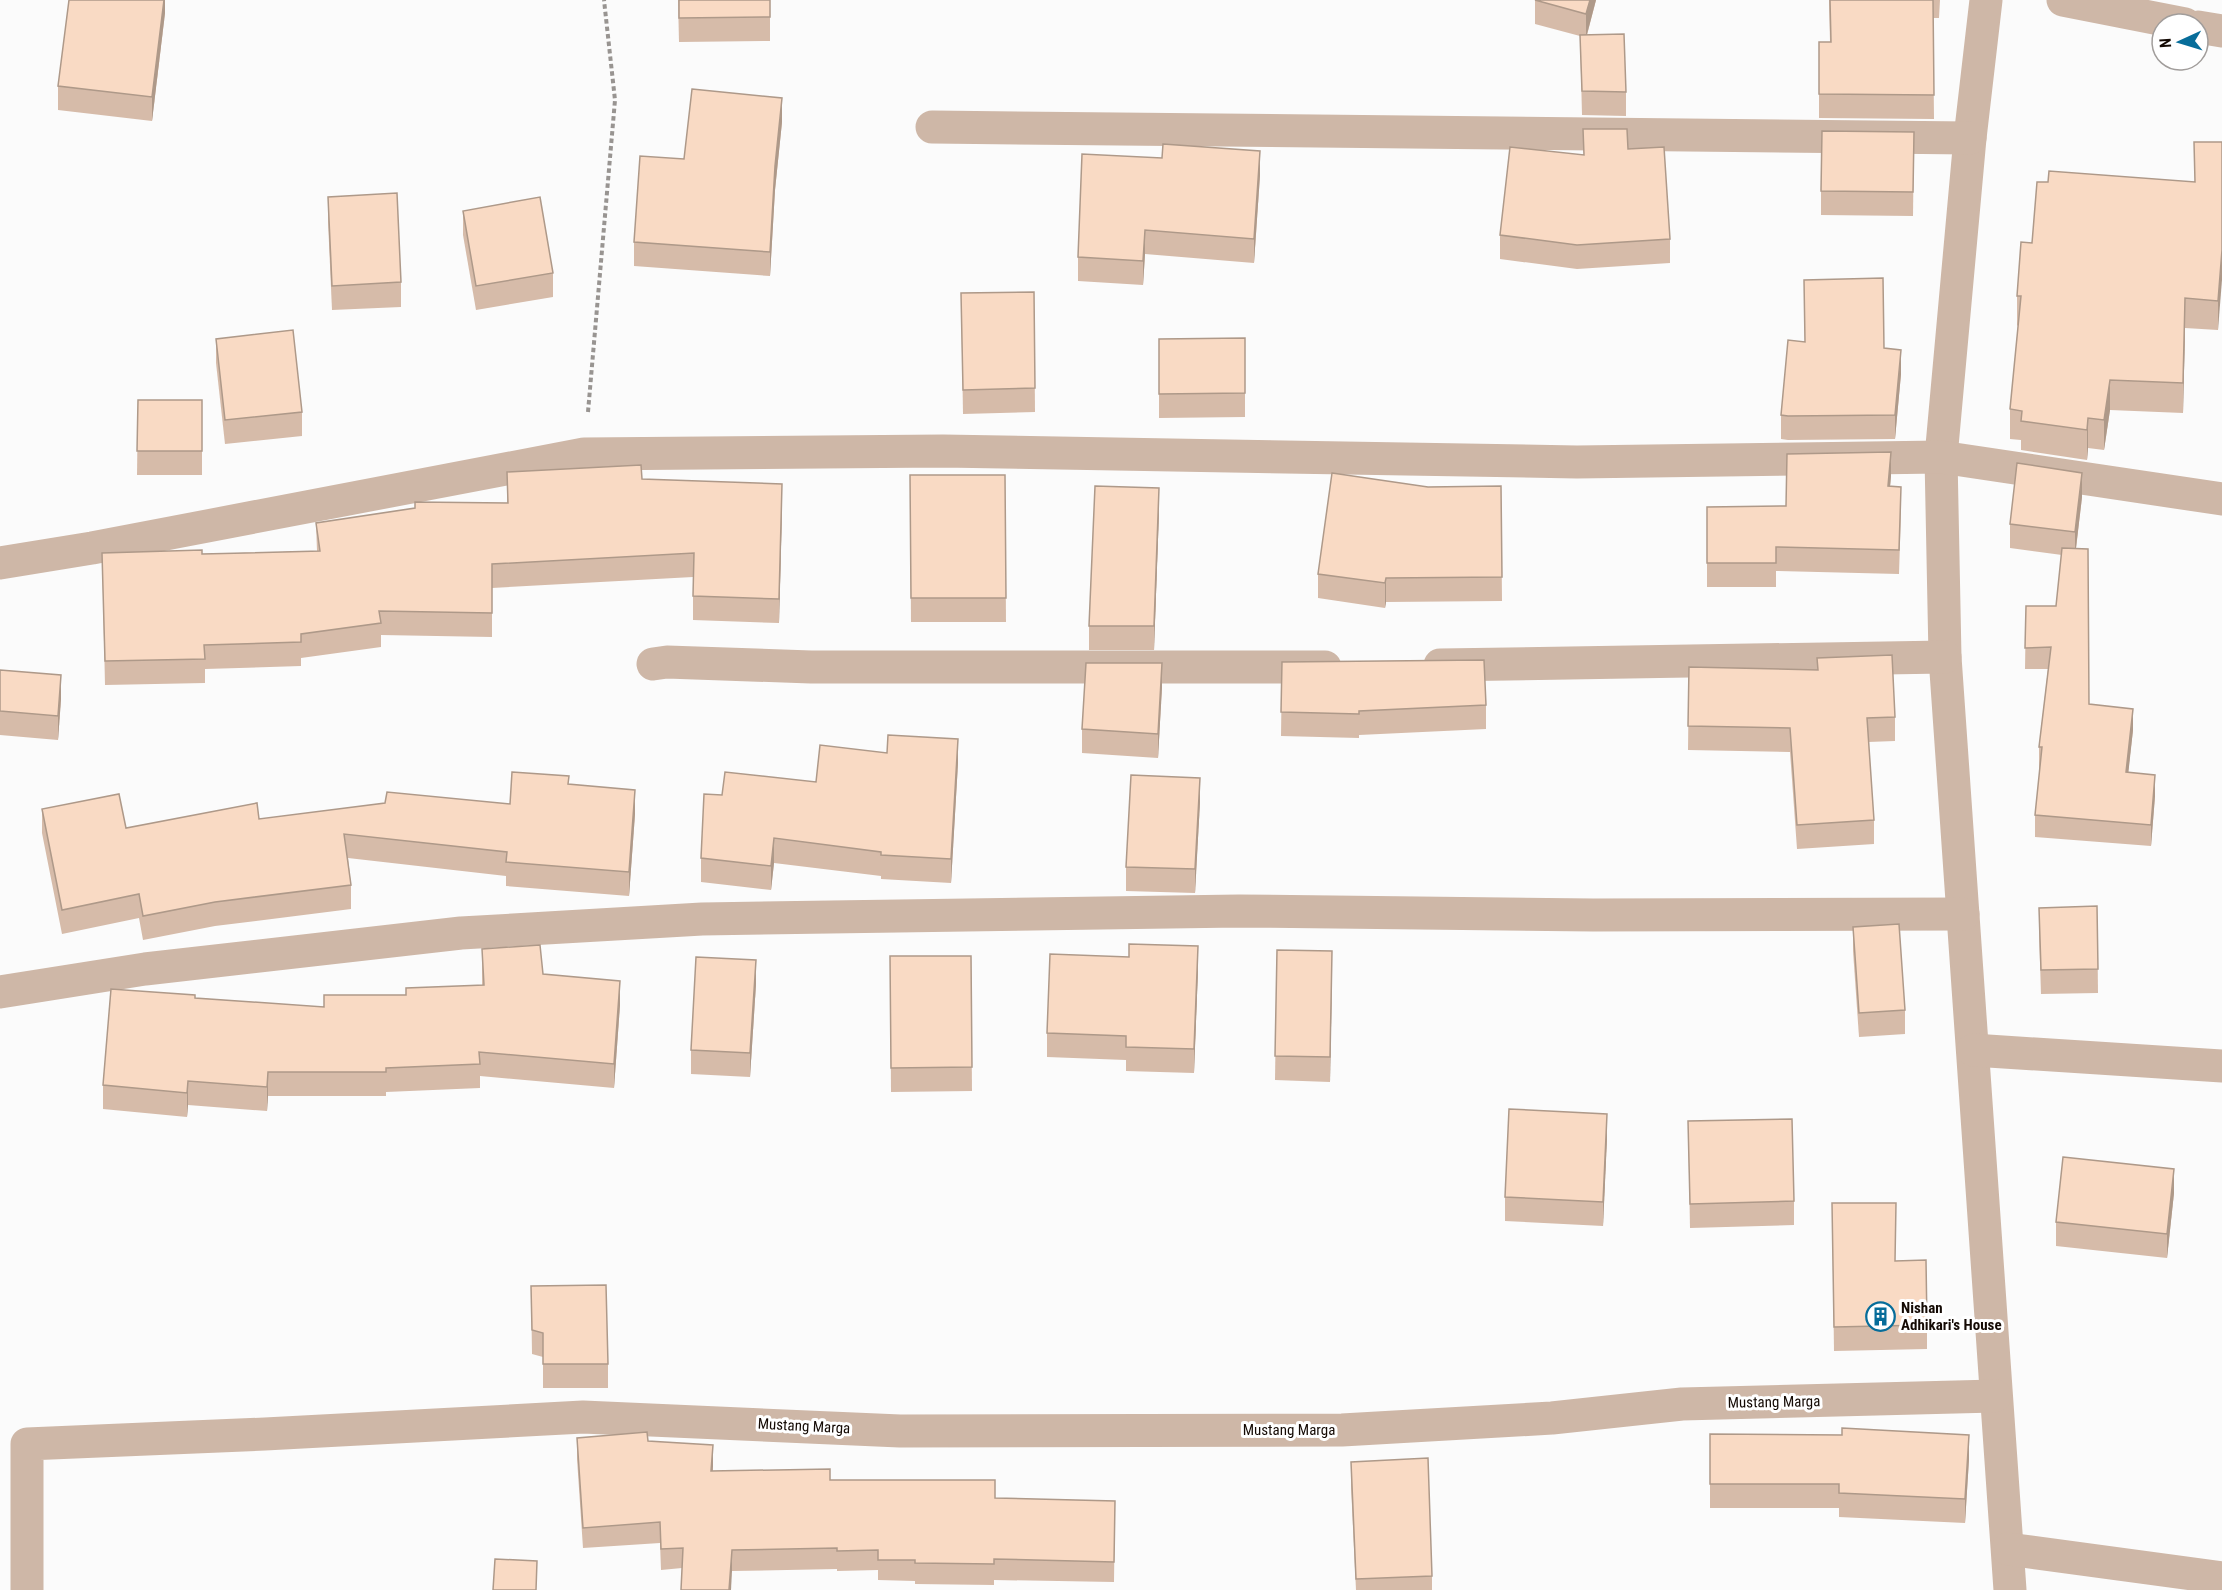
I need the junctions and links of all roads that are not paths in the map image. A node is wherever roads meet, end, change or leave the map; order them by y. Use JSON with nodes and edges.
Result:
{"nodes":[{"id":1,"x":1986,"y":0,"type":"edge"},
{"id":2,"x":2063,"y":0,"type":"edge"},
{"id":3,"x":2150,"y":17,"type":"edge"},
{"id":4,"x":932,"y":127,"type":"dead end"},
{"id":5,"x":1970,"y":138,"type":"junction"},
{"id":6,"x":1941,"y":457,"type":"junction"},
{"id":7,"x":2222,"y":499,"type":"edge"},
{"id":8,"x":0,"y":563,"type":"edge"},
{"id":9,"x":1945,"y":657,"type":"junction"},
{"id":10,"x":653,"y":664,"type":"dead end"},
{"id":11,"x":1406,"y":666,"type":"edge"},
{"id":12,"x":1358,"y":667,"type":"edge"},
{"id":13,"x":1963,"y":914,"type":"junction"},
{"id":14,"x":0,"y":992,"type":"edge"},
{"id":15,"x":1973,"y":1050,"type":"junction"},
{"id":16,"x":2222,"y":1066,"type":"edge"},
{"id":17,"x":1995,"y":1396,"type":"junction"},
{"id":18,"x":13,"y":1446,"type":"edge"},
{"id":19,"x":2008,"y":1549,"type":"junction"},
{"id":20,"x":2222,"y":1578,"type":"edge"},
{"id":21,"x":27,"y":1590,"type":"edge"},
{"id":22,"x":2010,"y":1590,"type":"edge"}],
"edges":[{"from":1,"to":5,"type":"street"},
{"from":2,"to":3,"type":"street"},
{"from":4,"to":5,"type":"street"},
{"from":5,"to":6,"type":"street"},
{"from":6,"to":7,"type":"street"},
{"from":6,"to":8,"type":"street"},
{"from":6,"to":9,"type":"street"},
{"from":9,"to":11,"type":"street"},
{"from":9,"to":13,"type":"street"},
{"from":10,"to":12,"type":"street"},
{"from":13,"to":14,"type":"street"},
{"from":13,"to":15,"type":"street"},
{"from":15,"to":16,"type":"street"},
{"from":15,"to":17,"type":"street"},
{"from":17,"to":18,"type":"street","name":"Mustang Marga"},
{"from":17,"to":19,"type":"street"},
{"from":18,"to":21,"type":"street"},
{"from":19,"to":20,"type":"street"},
{"from":19,"to":22,"type":"street"}]}
